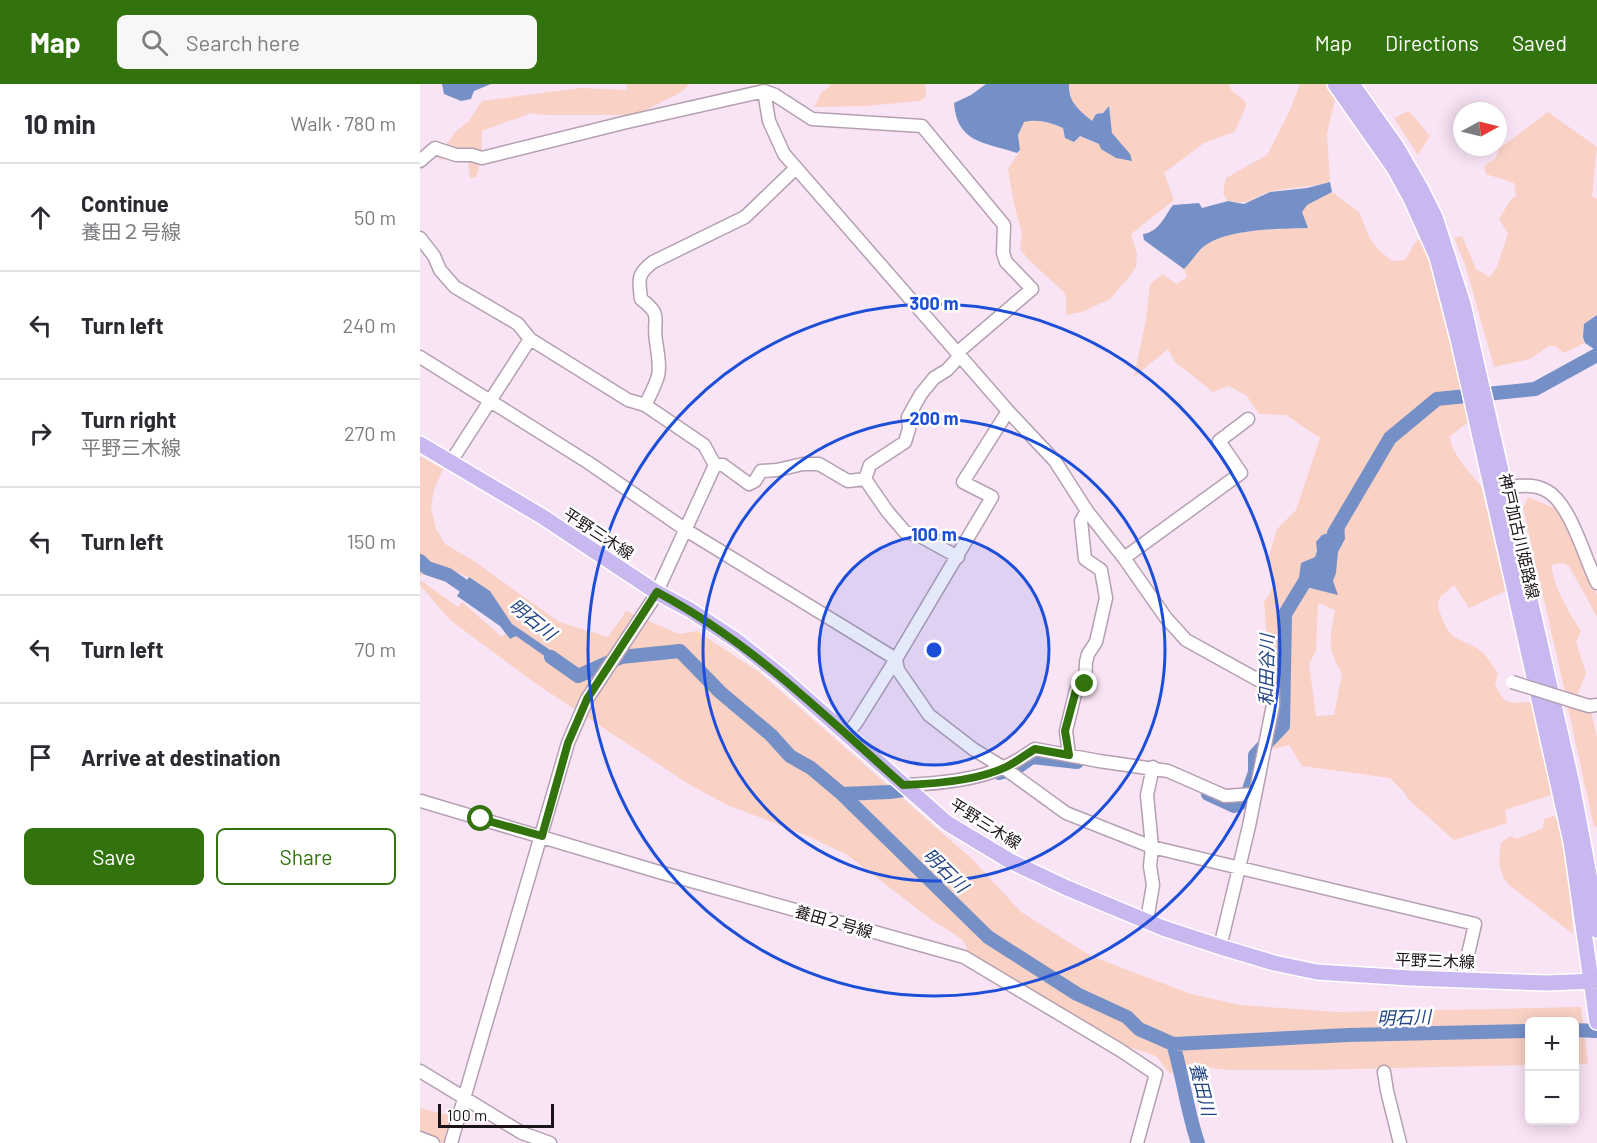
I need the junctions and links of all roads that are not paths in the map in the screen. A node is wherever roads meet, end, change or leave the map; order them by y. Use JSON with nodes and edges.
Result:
{"nodes":[{"id":1,"x":1335,"y":84,"type":"edge"},
{"id":2,"x":1352,"y":84,"type":"edge"},
{"id":3,"x":764,"y":91,"type":"junction"},
{"id":4,"x":420,"y":161,"type":"edge"},
{"id":5,"x":796,"y":168,"type":"junction"},
{"id":6,"x":420,"y":238,"type":"edge"},
{"id":7,"x":530,"y":339,"type":"junction"},
{"id":8,"x":958,"y":352,"type":"junction"},
{"id":9,"x":420,"y":357,"type":"edge"},
{"id":10,"x":489,"y":400,"type":"junction"},
{"id":11,"x":645,"y":405,"type":"junction"},
{"id":12,"x":1008,"y":411,"type":"junction"},
{"id":13,"x":1248,"y":419,"type":"dead end"},
{"id":14,"x":420,"y":444,"type":"edge"},
{"id":15,"x":450,"y":463,"type":"junction"},
{"id":16,"x":715,"y":465,"type":"junction"},
{"id":17,"x":865,"y":479,"type":"junction"},
{"id":18,"x":1498,"y":488,"type":"junction"},
{"id":19,"x":1087,"y":511,"type":"junction"},
{"id":20,"x":686,"y":530,"type":"junction"},
{"id":21,"x":958,"y":557,"type":"junction"},
{"id":22,"x":1124,"y":558,"type":"junction"},
{"id":23,"x":1597,"y":583,"type":"edge"},
{"id":24,"x":655,"y":595,"type":"junction"},
{"id":25,"x":896,"y":659,"type":"junction"},
{"id":26,"x":1512,"y":682,"type":"dead end"},
{"id":27,"x":1597,"y":705,"type":"edge"},
{"id":28,"x":847,"y":734,"type":"junction"},
{"id":29,"x":1069,"y":755,"type":"junction"},
{"id":30,"x":1153,"y":767,"type":"junction"},
{"id":31,"x":1004,"y":768,"type":"junction"},
{"id":32,"x":906,"y":788,"type":"junction"},
{"id":33,"x":1255,"y":794,"type":"junction"},
{"id":34,"x":421,"y":801,"type":"edge"},
{"id":35,"x":542,"y":836,"type":"junction"},
{"id":36,"x":1152,"y":847,"type":"junction"},
{"id":37,"x":1239,"y":867,"type":"junction"},
{"id":38,"x":1147,"y":920,"type":"junction"},
{"id":39,"x":1597,"y":930,"type":"edge"},
{"id":40,"x":1220,"y":947,"type":"junction"},
{"id":41,"x":1462,"y":980,"type":"junction"},
{"id":42,"x":1595,"y":981,"type":"edge"},
{"id":43,"x":1597,"y":1023,"type":"edge"},
{"id":44,"x":420,"y":1071,"type":"edge"},
{"id":45,"x":1384,"y":1072,"type":"dead end"},
{"id":46,"x":465,"y":1100,"type":"junction"},
{"id":47,"x":420,"y":1138,"type":"edge"},
{"id":48,"x":433,"y":1143,"type":"edge"},
{"id":49,"x":451,"y":1143,"type":"edge"},
{"id":50,"x":550,"y":1143,"type":"edge"},
{"id":51,"x":1137,"y":1143,"type":"edge"},
{"id":52,"x":1400,"y":1143,"type":"edge"}],
"edges":[{"from":1,"to":18,"type":"main road","name":"神戸加古川姫路線"},
{"from":2,"to":18,"type":"main road","name":"神戸加古川姫路線"},
{"from":3,"to":4,"type":"street"},
{"from":3,"to":5,"type":"street"},
{"from":3,"to":8,"type":"street"},
{"from":5,"to":8,"type":"street"},
{"from":5,"to":11,"type":"street"},
{"from":6,"to":7,"type":"street"},
{"from":7,"to":10,"type":"street"},
{"from":7,"to":11,"type":"street"},
{"from":8,"to":12,"type":"street"},
{"from":8,"to":17,"type":"street"},
{"from":9,"to":10,"type":"street"},
{"from":10,"to":15,"type":"street"},
{"from":10,"to":20,"type":"street"},
{"from":11,"to":16,"type":"street"},
{"from":12,"to":19,"type":"street"},
{"from":12,"to":21,"type":"street"},
{"from":13,"to":22,"type":"street"},
{"from":14,"to":15,"type":"main road","name":"平野三木線"},
{"from":15,"to":24,"type":"main road","name":"平野三木線"},
{"from":16,"to":17,"type":"street"},
{"from":16,"to":20,"type":"street"},
{"from":17,"to":21,"type":"street"},
{"from":18,"to":23,"type":"street","name":"神戸加古川姫路線"},
{"from":18,"to":39,"type":"main road","name":"神戸加古川姫路線"},
{"from":18,"to":42,"type":"main road","name":"神戸加古川姫路線"},
{"from":19,"to":22,"type":"street"},
{"from":19,"to":29,"type":"street"},
{"from":20,"to":24,"type":"street"},
{"from":20,"to":25,"type":"street"},
{"from":21,"to":25,"type":"street"},
{"from":22,"to":33,"type":"street"},
{"from":24,"to":28,"type":"main road","name":"平野三木線"},
{"from":24,"to":35,"type":"street"},
{"from":25,"to":28,"type":"street"},
{"from":25,"to":31,"type":"street"},
{"from":26,"to":27,"type":"street","bridge":true},
{"from":28,"to":32,"type":"main road","name":"平野三木線"},
{"from":29,"to":30,"type":"street"},
{"from":29,"to":31,"type":"street"},
{"from":30,"to":33,"type":"street"},
{"from":30,"to":36,"type":"street"},
{"from":31,"to":32,"type":"street"},
{"from":31,"to":36,"type":"street"},
{"from":32,"to":38,"type":"main road","name":"平野三木線"},
{"from":33,"to":37,"type":"street"},
{"from":34,"to":35,"type":"street","name":"養田２号線"},
{"from":35,"to":46,"type":"street"},
{"from":35,"to":51,"type":"street","name":"養田２号線"},
{"from":36,"to":37,"type":"street"},
{"from":36,"to":38,"type":"street"},
{"from":37,"to":40,"type":"street"},
{"from":37,"to":41,"type":"street"},
{"from":38,"to":40,"type":"main road","name":"平野三木線"},
{"from":40,"to":41,"type":"main road","name":"平野三木線"},
{"from":41,"to":42,"type":"main road","name":"平野三木線"},
{"from":42,"to":43,"type":"main road","name":"神戸加古川姫路線"},
{"from":44,"to":46,"type":"street"},
{"from":45,"to":52,"type":"street"},
{"from":46,"to":49,"type":"street"},
{"from":46,"to":50,"type":"street"},
{"from":47,"to":48,"type":"street"}]}
